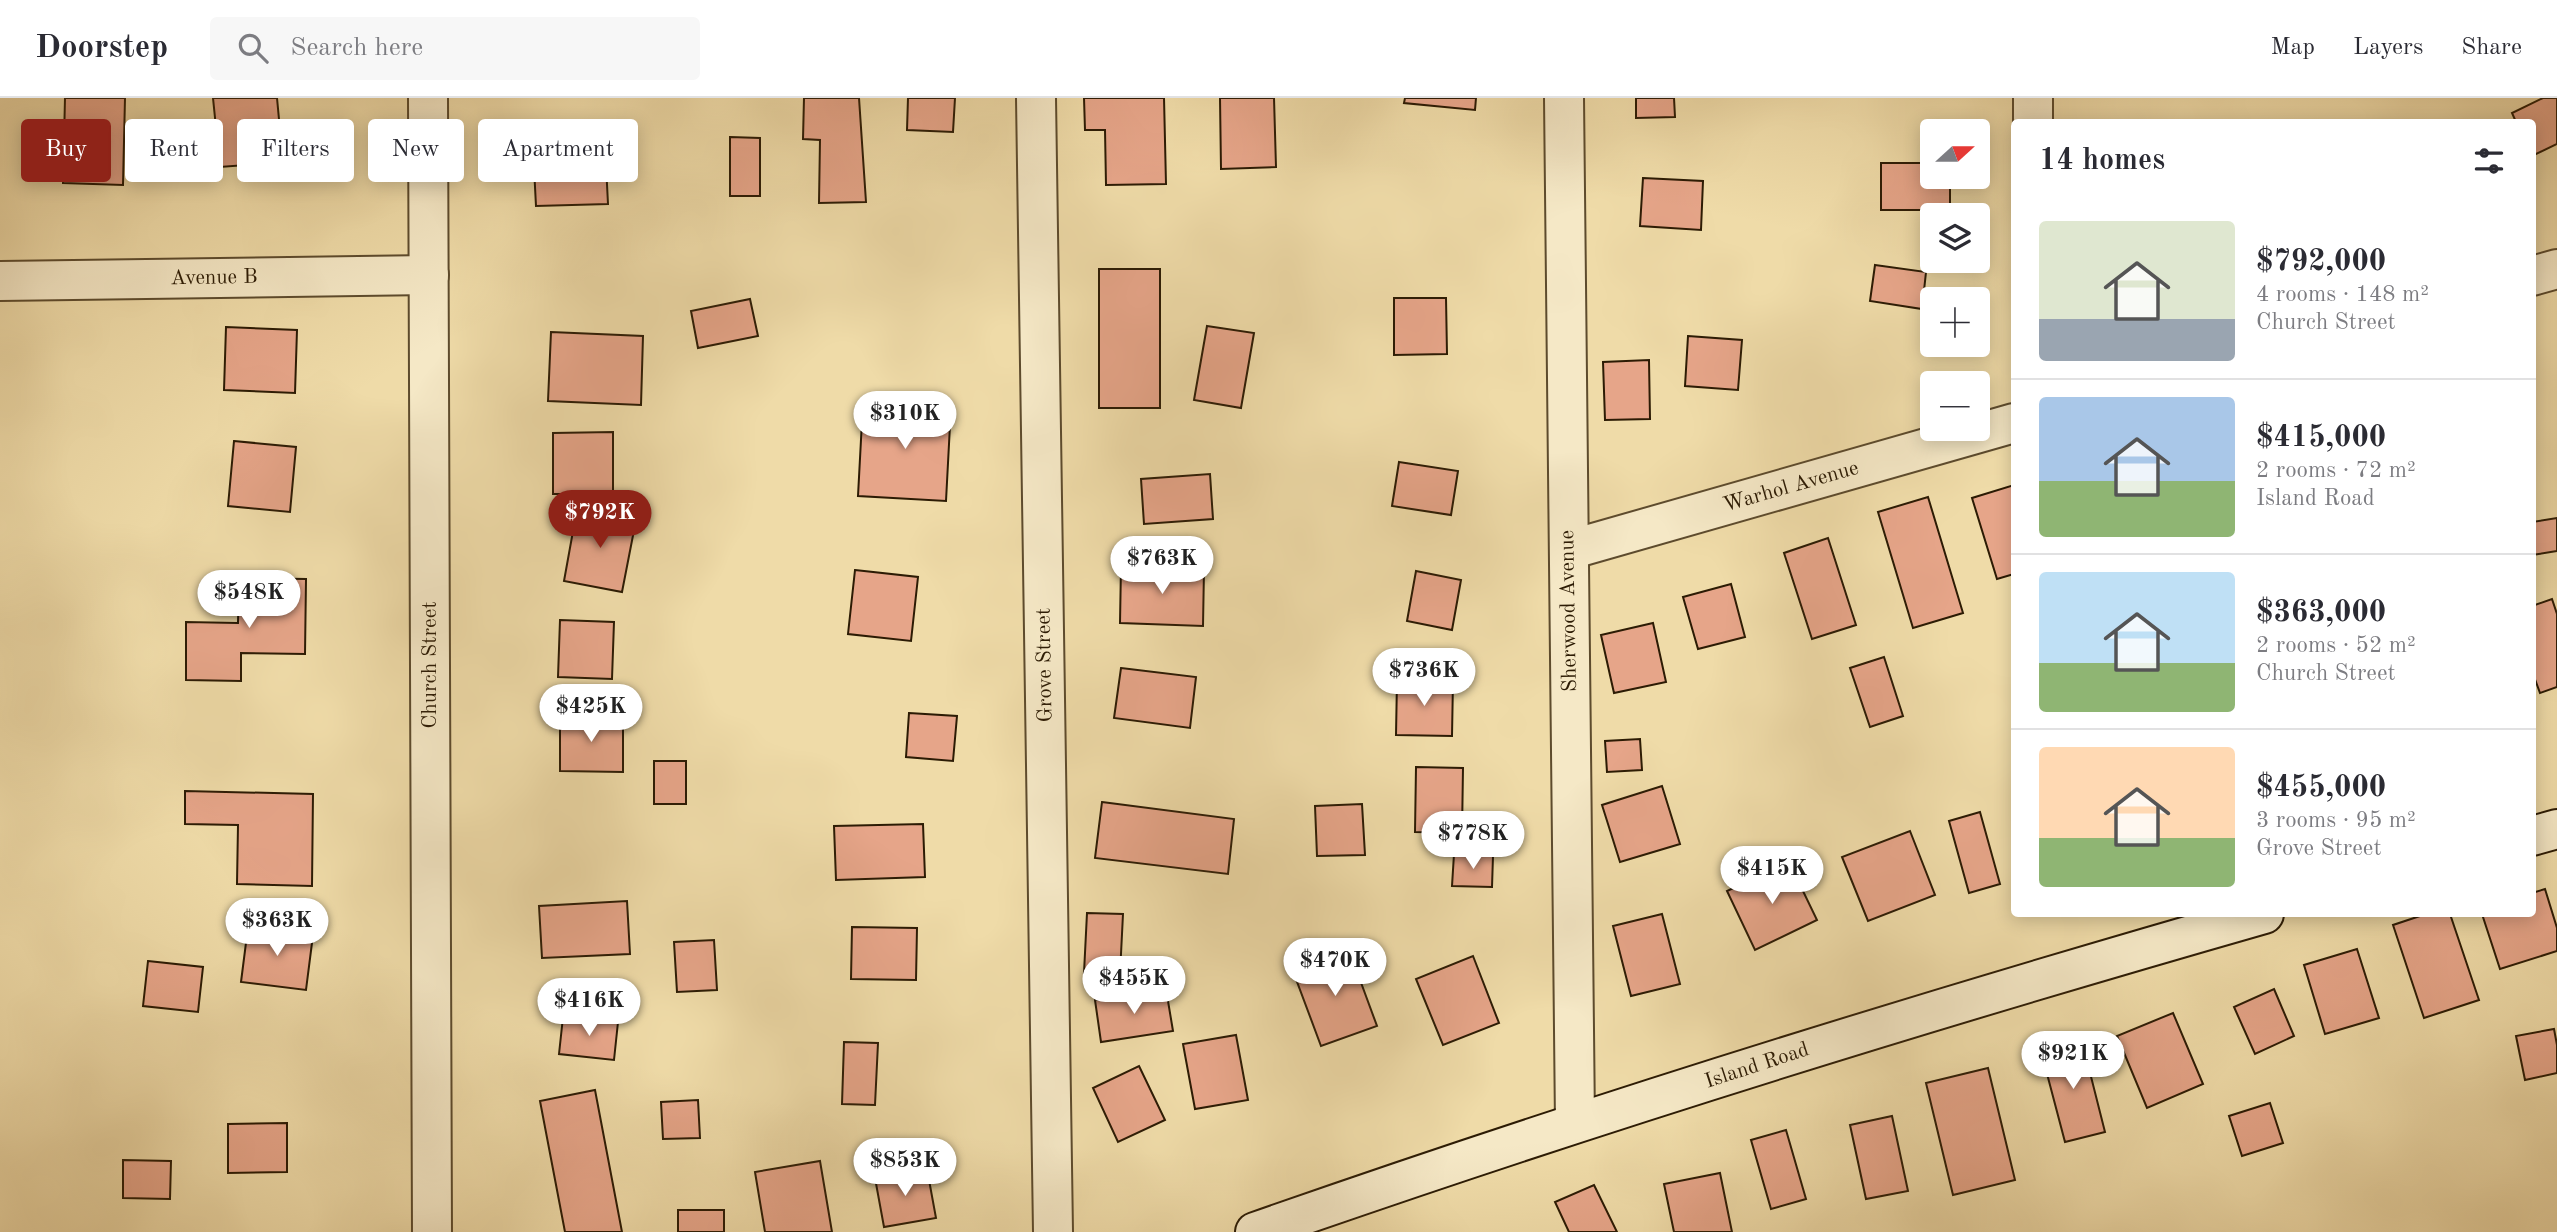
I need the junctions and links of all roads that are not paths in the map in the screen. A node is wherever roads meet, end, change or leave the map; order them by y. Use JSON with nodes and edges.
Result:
{"nodes":[{"id":1,"x":428,"y":98,"type":"edge"},
{"id":2,"x":1036,"y":98,"type":"edge"},
{"id":3,"x":1564,"y":98,"type":"edge"},
{"id":4,"x":2033,"y":98,"type":"edge"},
{"id":5,"x":2033,"y":119,"type":"edge"},
{"id":6,"x":2557,"y":269,"type":"edge"},
{"id":7,"x":429,"y":275,"type":"junction"},
{"id":8,"x":2536,"y":275,"type":"edge"},
{"id":9,"x":0,"y":281,"type":"edge"},
{"id":10,"x":2011,"y":424,"type":"edge"},
{"id":11,"x":1569,"y":550,"type":"junction"},
{"id":12,"x":2557,"y":829,"type":"edge"},
{"id":13,"x":2536,"y":835,"type":"edge"},
{"id":14,"x":2254,"y":917,"type":"edge"},
{"id":15,"x":1575,"y":1124,"type":"junction"},
{"id":16,"x":432,"y":1232,"type":"edge"},
{"id":17,"x":1053,"y":1232,"type":"edge"},
{"id":18,"x":1255,"y":1232,"type":"edge"}],
"edges":[{"from":1,"to":7,"type":"street","name":"Church Street"},
{"from":2,"to":17,"type":"street","name":"Grove Street"},
{"from":3,"to":11,"type":"street","name":"Sherwood Avenue"},
{"from":4,"to":5,"type":"street"},
{"from":6,"to":8,"type":"street"},
{"from":7,"to":9,"type":"street","name":"Avenue B"},
{"from":7,"to":16,"type":"street","name":"Church Street"},
{"from":10,"to":11,"type":"street","name":"Warhol Avenue"},
{"from":11,"to":15,"type":"street","name":"Sherwood Avenue"},
{"from":12,"to":13,"type":"street"},
{"from":14,"to":15,"type":"street","name":"Island Road"},
{"from":15,"to":18,"type":"street","name":"Island Road"}]}
